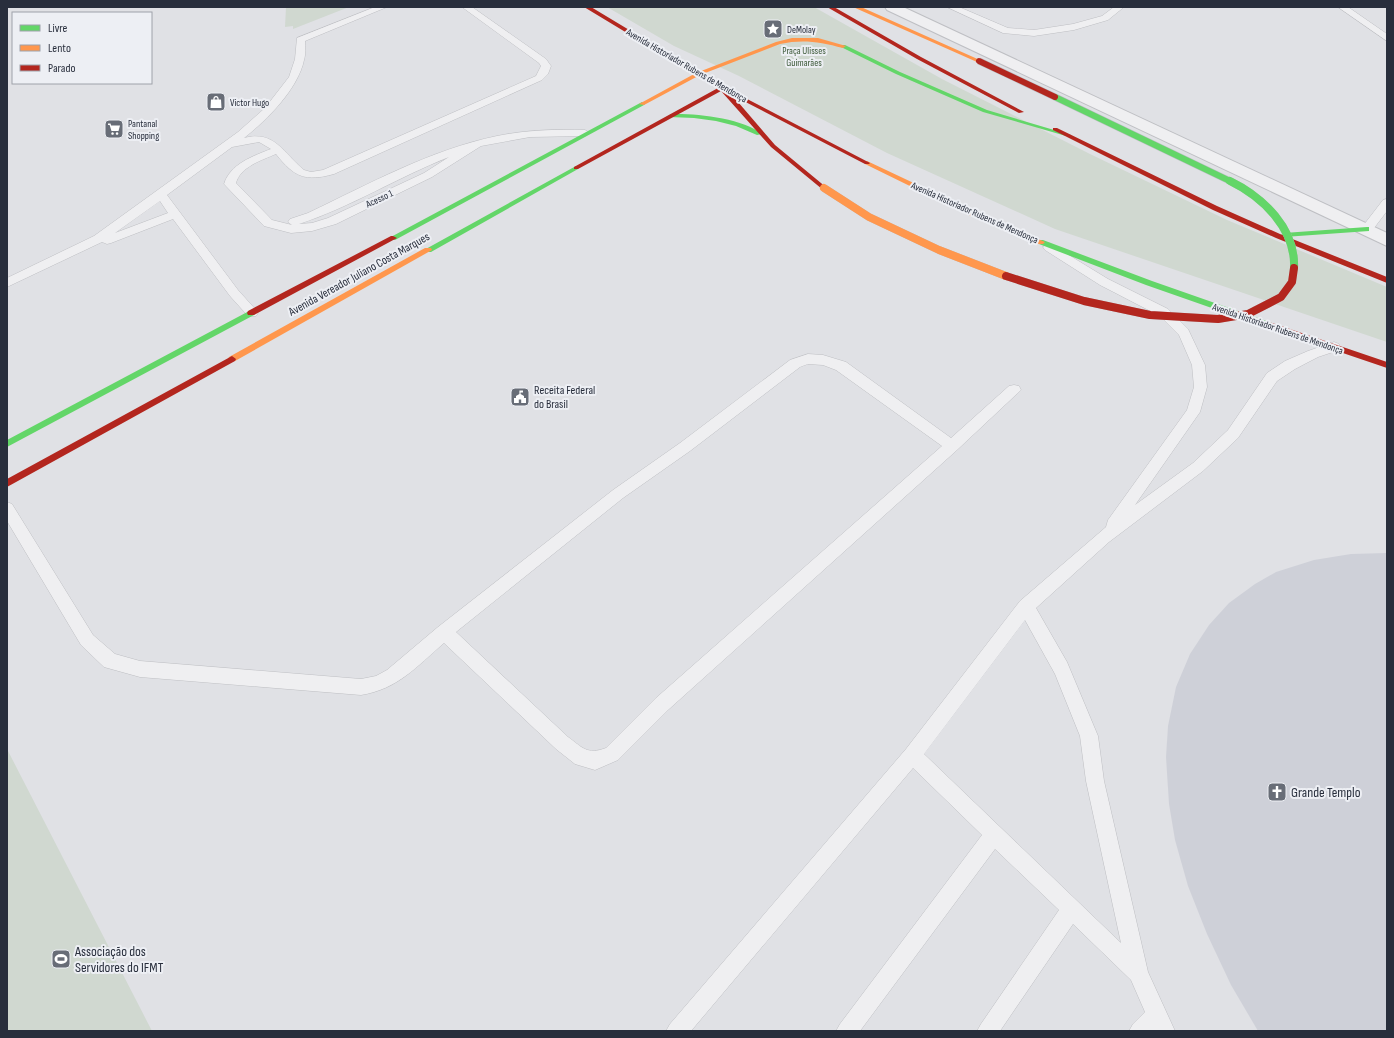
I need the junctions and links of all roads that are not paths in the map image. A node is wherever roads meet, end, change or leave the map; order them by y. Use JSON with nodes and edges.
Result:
{"nodes":[{"id":1,"x":383,"y":7,"type":"edge"},
{"id":2,"x":466,"y":7,"type":"edge"},
{"id":3,"x":587,"y":7,"type":"edge"},
{"id":4,"x":830,"y":7,"type":"edge"},
{"id":5,"x":856,"y":7,"type":"edge"},
{"id":6,"x":874,"y":7,"type":"edge"},
{"id":7,"x":892,"y":7,"type":"edge"},
{"id":8,"x":951,"y":7,"type":"edge"},
{"id":9,"x":1120,"y":7,"type":"edge"},
{"id":10,"x":1342,"y":7,"type":"edge"},
{"id":11,"x":1387,"y":38,"type":"edge"},
{"id":12,"x":979,"y":62,"type":"junction"},
{"id":13,"x":698,"y":74,"type":"junction"},
{"id":14,"x":722,"y":88,"type":"junction"},
{"id":15,"x":671,"y":116,"type":"junction"},
{"id":16,"x":585,"y":133,"type":"junction"},
{"id":17,"x":1068,"y":135,"type":"junction"},
{"id":18,"x":767,"y":139,"type":"junction"},
{"id":19,"x":224,"y":149,"type":"junction"},
{"id":20,"x":277,"y":150,"type":"junction"},
{"id":21,"x":161,"y":195,"type":"junction"},
{"id":22,"x":1387,"y":202,"type":"edge"},
{"id":23,"x":176,"y":214,"type":"junction"},
{"id":24,"x":1367,"y":230,"type":"junction"},
{"id":25,"x":1278,"y":236,"type":"junction"},
{"id":26,"x":1387,"y":240,"type":"edge"},
{"id":27,"x":1042,"y":243,"type":"junction"},
{"id":28,"x":61,"y":257,"type":"junction"},
{"id":29,"x":1387,"y":280,"type":"edge"},
{"id":30,"x":7,"y":283,"type":"edge"},
{"id":31,"x":252,"y":313,"type":"junction"},
{"id":32,"x":1334,"y":347,"type":"junction"},
{"id":33,"x":1387,"y":365,"type":"edge"},
{"id":34,"x":1014,"y":390,"type":"dead end"},
{"id":35,"x":7,"y":444,"type":"edge"},
{"id":36,"x":952,"y":446,"type":"junction"},
{"id":37,"x":7,"y":482,"type":"edge"},
{"id":38,"x":7,"y":508,"type":"edge"},
{"id":39,"x":1104,"y":537,"type":"junction"},
{"id":40,"x":1026,"y":606,"type":"junction"},
{"id":41,"x":444,"y":632,"type":"junction"},
{"id":42,"x":912,"y":755,"type":"junction"},
{"id":43,"x":994,"y":835,"type":"junction"},
{"id":44,"x":1071,"y":909,"type":"junction"},
{"id":45,"x":1138,"y":973,"type":"junction"},
{"id":46,"x":1160,"y":1023,"type":"edge"},
{"id":47,"x":677,"y":1031,"type":"edge"},
{"id":48,"x":847,"y":1031,"type":"edge"},
{"id":49,"x":988,"y":1031,"type":"edge"},
{"id":50,"x":1140,"y":1031,"type":"edge"}],
"edges":[{"from":1,"to":19,"type":"lane"},
{"from":2,"to":20,"type":"lane"},
{"from":3,"to":13,"type":"main road","name":"Avenida Historiador Rubens de Mendonça"},
{"from":4,"to":17,"type":"main road"},
{"from":5,"to":12,"type":"main road"},
{"from":6,"to":12,"type":"main road"},
{"from":7,"to":24,"type":"street"},
{"from":8,"to":9,"type":"lane"},
{"from":10,"to":11,"type":"lane"},
{"from":12,"to":18,"type":"main road","bridge":true},
{"from":13,"to":14,"type":"main road","name":"Avenida Historiador Rubens de Mendonça"},
{"from":13,"to":16,"type":"main road","name":"Avenida Vereador Juliano Costa Marques"},
{"from":13,"to":17,"type":"main road","name":"Avenida Vereador Juliano Costa Marques"},
{"from":14,"to":15,"type":"main road","name":"Avenida Vereador Juliano Costa Marques"},
{"from":14,"to":18,"type":"main road"},
{"from":14,"to":27,"type":"main road","name":"Avenida Historiador Rubens de Mendonça"},
{"from":15,"to":18,"type":"main road"},
{"from":15,"to":37,"type":"main road","name":"Avenida Vereador Juliano Costa Marques"},
{"from":16,"to":20,"type":"lane","name":"Acesso 1"},
{"from":16,"to":31,"type":"main road","name":"Avenida Vereador Juliano Costa Marques"},
{"from":17,"to":25,"type":"main road"},
{"from":19,"to":20,"type":"lane"},
{"from":19,"to":21,"type":"lane"},
{"from":21,"to":23,"type":"lane"},
{"from":21,"to":28,"type":"lane"},
{"from":22,"to":24,"type":"lane"},
{"from":23,"to":28,"type":"lane"},
{"from":23,"to":31,"type":"lane"},
{"from":24,"to":25,"type":"main road"},
{"from":24,"to":26,"type":"street"},
{"from":25,"to":29,"type":"main road"},
{"from":27,"to":32,"type":"main road","name":"Avenida Historiador Rubens de Mendonça"},
{"from":27,"to":39,"type":"lane"},
{"from":28,"to":30,"type":"lane"},
{"from":31,"to":35,"type":"main road","name":"Avenida Vereador Juliano Costa Marques"},
{"from":32,"to":33,"type":"main road","name":"Avenida Historiador Rubens de Mendonça"},
{"from":32,"to":39,"type":"lane"},
{"from":34,"to":36,"type":"lane"},
{"from":36,"to":41,"type":"lane"},
{"from":36,"to":41,"type":"lane"},
{"from":38,"to":41,"type":"lane"},
{"from":39,"to":40,"type":"lane"},
{"from":40,"to":42,"type":"lane"},
{"from":40,"to":45,"type":"lane"},
{"from":42,"to":43,"type":"lane"},
{"from":42,"to":47,"type":"lane"},
{"from":43,"to":44,"type":"lane"},
{"from":43,"to":48,"type":"lane"},
{"from":44,"to":45,"type":"lane"},
{"from":44,"to":49,"type":"lane"},
{"from":45,"to":46,"type":"lane"},
{"from":46,"to":50,"type":"lane"}]}
